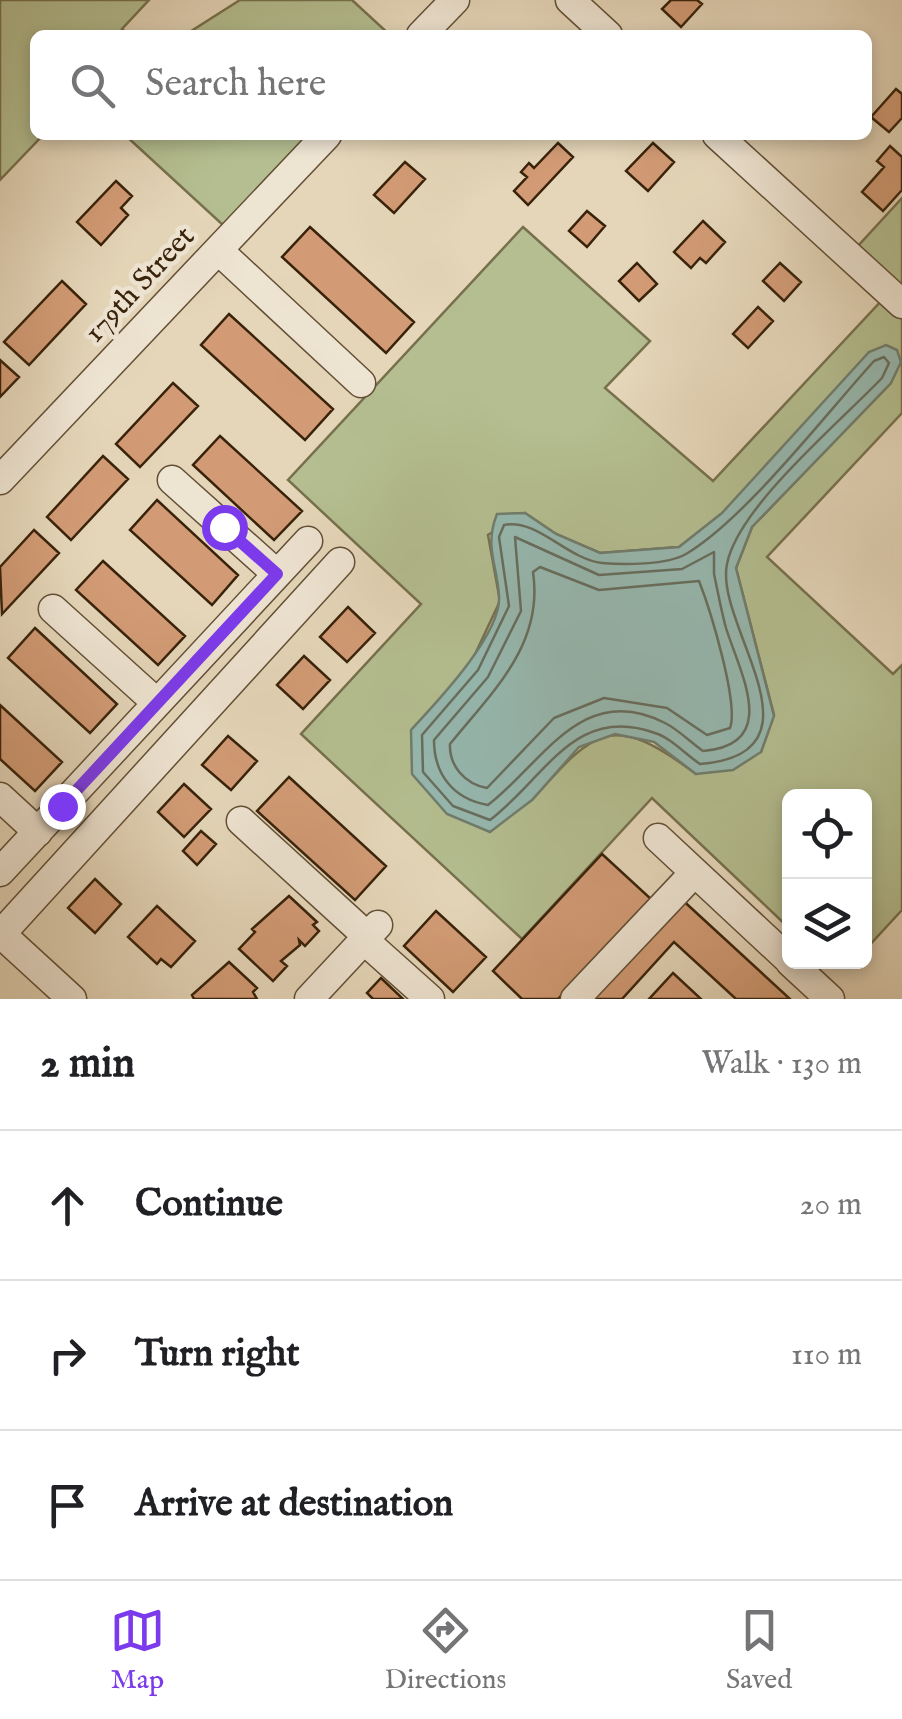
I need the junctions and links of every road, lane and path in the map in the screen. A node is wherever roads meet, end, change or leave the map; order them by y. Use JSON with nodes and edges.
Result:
{"nodes":[{"id":1,"x":454,"y":0,"type":"edge"},
{"id":2,"x":570,"y":0,"type":"edge"},
{"id":3,"x":427,"y":30,"type":"edge"},
{"id":4,"x":603,"y":30,"type":"edge"},
{"id":5,"x":322,"y":140,"type":"edge"},
{"id":6,"x":722,"y":140,"type":"edge"},
{"id":7,"x":218,"y":250,"type":"junction"},
{"id":8,"x":902,"y":304,"type":"edge"},
{"id":9,"x":361,"y":383,"type":"dead end"},
{"id":10,"x":0,"y":480,"type":"edge"},
{"id":11,"x":172,"y":480,"type":"dead end"},
{"id":12,"x":308,"y":541,"type":"dead end"},
{"id":13,"x":340,"y":562,"type":"dead end"},
{"id":14,"x":277,"y":574,"type":"junction"},
{"id":15,"x":53,"y":609,"type":"dead end"},
{"id":16,"x":157,"y":703,"type":"junction"},
{"id":17,"x":0,"y":797,"type":"edge"},
{"id":18,"x":241,"y":821,"type":"dead end"},
{"id":19,"x":38,"y":832,"type":"junction"},
{"id":20,"x":658,"y":838,"type":"dead end"},
{"id":21,"x":0,"y":872,"type":"edge"},
{"id":22,"x":694,"y":873,"type":"junction"},
{"id":23,"x":1,"y":933,"type":"edge"},
{"id":24,"x":370,"y":934,"type":"junction"},
{"id":25,"x":782,"y":954,"type":"edge"},
{"id":26,"x":798,"y":969,"type":"edge"},
{"id":27,"x":72,"y":999,"type":"edge"},
{"id":28,"x":309,"y":999,"type":"edge"},
{"id":29,"x":430,"y":999,"type":"edge"},
{"id":30,"x":575,"y":999,"type":"edge"},
{"id":31,"x":830,"y":999,"type":"edge"}],
"edges":[{"from":1,"to":3,"type":"street"},
{"from":2,"to":4,"type":"street"},
{"from":5,"to":7,"type":"street","name":"179th Street"},
{"from":6,"to":8,"type":"street"},
{"from":7,"to":9,"type":"street"},
{"from":7,"to":10,"type":"street","name":"179th Street"},
{"from":11,"to":14,"type":"street"},
{"from":12,"to":14,"type":"street"},
{"from":13,"to":23,"type":"street"},
{"from":14,"to":16,"type":"street"},
{"from":15,"to":16,"type":"street"},
{"from":16,"to":19,"type":"street"},
{"from":17,"to":19,"type":"street"},
{"from":18,"to":24,"type":"street"},
{"from":19,"to":21,"type":"street"},
{"from":20,"to":22,"type":"street"},
{"from":22,"to":25,"type":"street"},
{"from":22,"to":30,"type":"street"},
{"from":23,"to":27,"type":"street"},
{"from":24,"to":28,"type":"street"},
{"from":24,"to":29,"type":"street"},
{"from":26,"to":31,"type":"street"}]}
